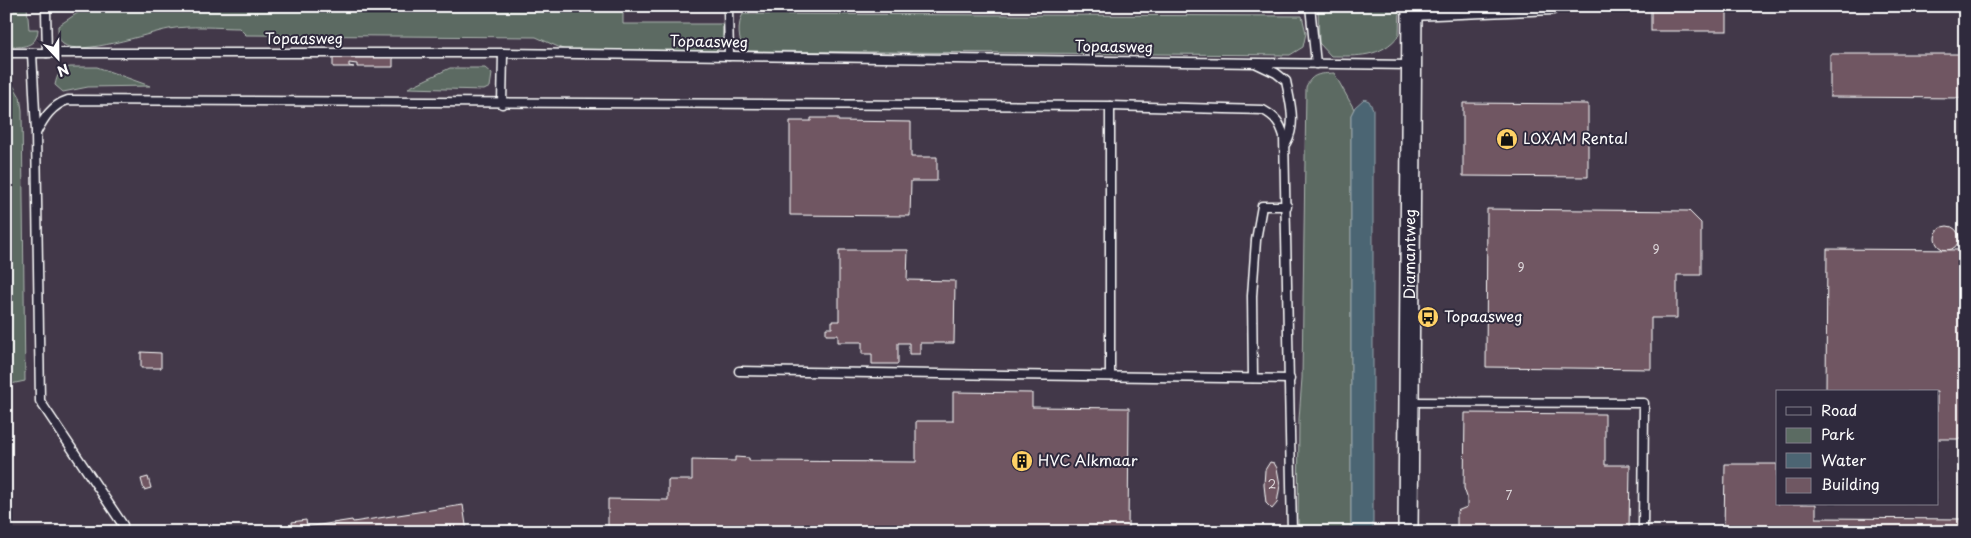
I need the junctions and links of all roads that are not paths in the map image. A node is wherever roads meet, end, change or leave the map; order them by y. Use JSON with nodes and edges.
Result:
{"nodes":[{"id":1,"x":1304,"y":6,"type":"edge"},
{"id":2,"x":1310,"y":6,"type":"edge"},
{"id":3,"x":1552,"y":6,"type":"edge"},
{"id":4,"x":1269,"y":7,"type":"edge"},
{"id":5,"x":728,"y":9,"type":"dead end"},
{"id":6,"x":1412,"y":11,"type":"edge"},
{"id":7,"x":46,"y":12,"type":"dead end"},
{"id":8,"x":6,"y":53,"type":"edge"},
{"id":9,"x":32,"y":53,"type":"junction"},
{"id":10,"x":47,"y":53,"type":"junction"},
{"id":11,"x":502,"y":53,"type":"junction"},
{"id":12,"x":729,"y":56,"type":"junction"},
{"id":13,"x":1255,"y":63,"type":"junction"},
{"id":14,"x":1316,"y":64,"type":"junction"},
{"id":15,"x":1411,"y":65,"type":"junction"},
{"id":16,"x":502,"y":104,"type":"junction"},
{"id":17,"x":1110,"y":106,"type":"junction"},
{"id":18,"x":36,"y":133,"type":"junction"},
{"id":19,"x":1285,"y":145,"type":"junction"},
{"id":20,"x":1287,"y":206,"type":"junction"},
{"id":21,"x":739,"y":371,"type":"dead end"},
{"id":22,"x":1110,"y":375,"type":"junction"},
{"id":23,"x":1253,"y":378,"type":"junction"},
{"id":24,"x":1290,"y":379,"type":"junction"},
{"id":25,"x":1409,"y":402,"type":"junction"},
{"id":26,"x":124,"y":532,"type":"edge"},
{"id":27,"x":1292,"y":532,"type":"edge"},
{"id":28,"x":1408,"y":532,"type":"edge"},
{"id":29,"x":1643,"y":532,"type":"edge"}],
"edges":[{"from":1,"to":4,"type":"lane"},
{"from":2,"to":14,"type":"lane"},
{"from":3,"to":6,"type":"lane"},
{"from":5,"to":12,"type":"lane"},
{"from":6,"to":15,"type":"street","name":"Diamantweg"},
{"from":7,"to":10,"type":"lane"},
{"from":8,"to":9,"type":"lane","name":"Topaasweg"},
{"from":9,"to":10,"type":"lane","name":"Topaasweg"},
{"from":9,"to":18,"type":"lane"},
{"from":10,"to":11,"type":"lane","name":"Topaasweg"},
{"from":11,"to":12,"type":"lane","name":"Topaasweg"},
{"from":11,"to":16,"type":"lane"},
{"from":12,"to":13,"type":"lane","name":"Topaasweg"},
{"from":13,"to":14,"type":"lane","name":"Topaasweg"},
{"from":13,"to":19,"type":"lane"},
{"from":14,"to":15,"type":"lane","name":"Topaasweg"},
{"from":15,"to":25,"type":"street","name":"Diamantweg"},
{"from":16,"to":17,"type":"lane"},
{"from":16,"to":18,"type":"lane"},
{"from":17,"to":19,"type":"lane"},
{"from":17,"to":22,"type":"lane"},
{"from":18,"to":26,"type":"lane"},
{"from":19,"to":20,"type":"lane"},
{"from":20,"to":23,"type":"lane"},
{"from":20,"to":24,"type":"lane"},
{"from":21,"to":22,"type":"lane"},
{"from":22,"to":23,"type":"lane"},
{"from":23,"to":24,"type":"lane"},
{"from":24,"to":27,"type":"lane"},
{"from":25,"to":28,"type":"street","name":"Diamantweg"},
{"from":25,"to":29,"type":"lane"}]}
